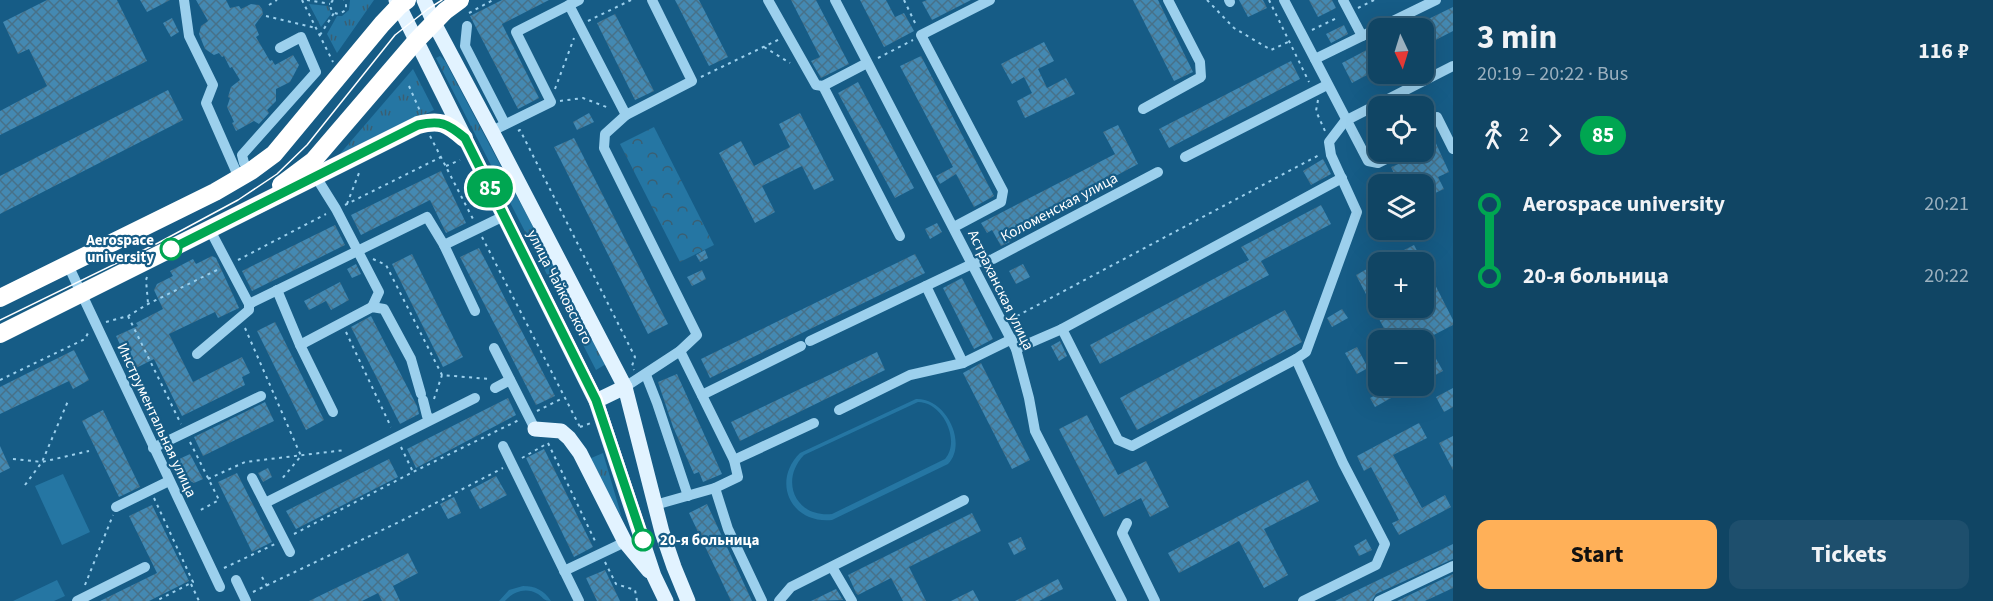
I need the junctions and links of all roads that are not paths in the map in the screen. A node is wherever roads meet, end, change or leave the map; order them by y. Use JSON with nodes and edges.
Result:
{"nodes":[{"id":1,"x":184,"y":0,"type":"edge"},
{"id":2,"x":424,"y":0,"type":"edge"},
{"id":3,"x":652,"y":0,"type":"edge"},
{"id":4,"x":768,"y":0,"type":"edge"},
{"id":5,"x":835,"y":0,"type":"edge"},
{"id":6,"x":990,"y":0,"type":"edge"},
{"id":7,"x":1168,"y":0,"type":"edge"},
{"id":8,"x":1284,"y":0,"type":"edge"},
{"id":9,"x":1344,"y":0,"type":"edge"},
{"id":10,"x":1436,"y":0,"type":"edge"},
{"id":11,"x":401,"y":2,"type":"edge"},
{"id":12,"x":574,"y":2,"type":"edge"},
{"id":13,"x":463,"y":14,"type":"edge"},
{"id":14,"x":434,"y":23,"type":"junction"},
{"id":15,"x":1362,"y":36,"type":"junction"},
{"id":16,"x":416,"y":41,"type":"junction"},
{"id":17,"x":280,"y":48,"type":"dead end"},
{"id":18,"x":1315,"y":59,"type":"junction"},
{"id":19,"x":867,"y":63,"type":"junction"},
{"id":20,"x":1453,"y":66,"type":"edge"},
{"id":21,"x":1327,"y":85,"type":"junction"},
{"id":22,"x":823,"y":86,"type":"junction"},
{"id":23,"x":1143,"y":109,"type":"dead end"},
{"id":24,"x":626,"y":115,"type":"junction"},
{"id":25,"x":1437,"y":117,"type":"dead end"},
{"id":26,"x":1346,"y":121,"type":"junction"},
{"id":27,"x":499,"y":128,"type":"junction"},
{"id":28,"x":465,"y":138,"type":"junction"},
{"id":29,"x":1453,"y":149,"type":"edge"},
{"id":30,"x":1185,"y":157,"type":"dead end"},
{"id":31,"x":1368,"y":161,"type":"edge"},
{"id":32,"x":1158,"y":172,"type":"dead end"},
{"id":33,"x":245,"y":175,"type":"junction"},
{"id":34,"x":316,"y":177,"type":"junction"},
{"id":35,"x":1342,"y":177,"type":"junction"},
{"id":36,"x":246,"y":211,"type":"junction"},
{"id":37,"x":504,"y":216,"type":"junction"},
{"id":38,"x":954,"y":227,"type":"junction"},
{"id":39,"x":210,"y":230,"type":"junction"},
{"id":40,"x":900,"y":236,"type":"dead end"},
{"id":41,"x":444,"y":245,"type":"junction"},
{"id":42,"x":357,"y":251,"type":"junction"},
{"id":43,"x":972,"y":264,"type":"junction"},
{"id":44,"x":68,"y":265,"type":"junction"},
{"id":45,"x":926,"y":286,"type":"junction"},
{"id":46,"x":278,"y":290,"type":"junction"},
{"id":47,"x":82,"y":294,"type":"junction"},
{"id":48,"x":0,"y":298,"type":"edge"},
{"id":49,"x":249,"y":304,"type":"junction"},
{"id":50,"x":372,"y":307,"type":"junction"},
{"id":51,"x":475,"y":311,"type":"dead end"},
{"id":52,"x":1062,"y":329,"type":"junction"},
{"id":53,"x":0,"y":334,"type":"edge"},
{"id":54,"x":1014,"y":344,"type":"junction"},
{"id":55,"x":300,"y":345,"type":"junction"},
{"id":56,"x":494,"y":348,"type":"dead end"},
{"id":57,"x":680,"y":351,"type":"junction"},
{"id":58,"x":197,"y":354,"type":"dead end"},
{"id":59,"x":1296,"y":359,"type":"junction"},
{"id":60,"x":963,"y":363,"type":"junction"},
{"id":61,"x":646,"y":375,"type":"junction"},
{"id":62,"x":510,"y":380,"type":"junction"},
{"id":63,"x":624,"y":387,"type":"junction"},
{"id":64,"x":495,"y":388,"type":"dead end"},
{"id":65,"x":702,"y":395,"type":"junction"},
{"id":66,"x":261,"y":396,"type":"dead end"},
{"id":67,"x":475,"y":398,"type":"dead end"},
{"id":68,"x":596,"y":400,"type":"junction"},
{"id":69,"x":839,"y":410,"type":"dead end"},
{"id":70,"x":333,"y":412,"type":"dead end"},
{"id":71,"x":429,"y":417,"type":"junction"},
{"id":72,"x":814,"y":423,"type":"dead end"},
{"id":73,"x":535,"y":429,"type":"joint"},
{"id":74,"x":503,"y":446,"type":"dead end"},
{"id":75,"x":153,"y":448,"type":"junction"},
{"id":76,"x":734,"y":460,"type":"junction"},
{"id":77,"x":252,"y":478,"type":"dead end"},
{"id":78,"x":281,"y":480,"type":"road end"},
{"id":79,"x":169,"y":481,"type":"junction"},
{"id":80,"x":715,"y":488,"type":"junction"},
{"id":81,"x":286,"y":493,"type":"junction"},
{"id":82,"x":688,"y":496,"type":"junction"},
{"id":83,"x":964,"y":500,"type":"dead end"},
{"id":84,"x":265,"y":503,"type":"junction"},
{"id":85,"x":655,"y":505,"type":"junction"},
{"id":86,"x":116,"y":507,"type":"road end"},
{"id":87,"x":1127,"y":523,"type":"dead end"},
{"id":88,"x":625,"y":542,"type":"junction"},
{"id":89,"x":290,"y":552,"type":"dead end"},
{"id":90,"x":1453,"y":566,"type":"edge"},
{"id":91,"x":145,"y":567,"type":"dead end"},
{"id":92,"x":832,"y":567,"type":"junction"},
{"id":93,"x":564,"y":572,"type":"junction"},
{"id":94,"x":654,"y":576,"type":"junction"},
{"id":95,"x":236,"y":580,"type":"dead end"},
{"id":96,"x":220,"y":587,"type":"dead end"},
{"id":97,"x":249,"y":597,"type":"edge"},
{"id":98,"x":78,"y":601,"type":"edge"},
{"id":99,"x":579,"y":601,"type":"edge"},
{"id":100,"x":666,"y":601,"type":"edge"},
{"id":101,"x":688,"y":601,"type":"edge"},
{"id":102,"x":762,"y":601,"type":"edge"},
{"id":103,"x":779,"y":601,"type":"edge"},
{"id":104,"x":852,"y":601,"type":"edge"},
{"id":105,"x":1122,"y":601,"type":"edge"},
{"id":106,"x":1155,"y":601,"type":"edge"},
{"id":107,"x":1303,"y":601,"type":"edge"},
{"id":108,"x":1379,"y":601,"type":"edge"}],
"edges":[{"from":1,"to":33,"type":"street"},
{"from":2,"to":14,"type":"main road","name":"улица Чайковского"},
{"from":3,"to":24,"type":"street"},
{"from":4,"to":22,"type":"street"},
{"from":5,"to":19,"type":"street","name":"Астраханская улица"},
{"from":6,"to":38,"type":"street"},
{"from":7,"to":23,"type":"street"},
{"from":8,"to":18,"type":"street"},
{"from":9,"to":15,"type":"street"},
{"from":10,"to":15,"type":"street"},
{"from":11,"to":16,"type":"main road","name":"улица Чайковского"},
{"from":11,"to":33,"type":"highway"},
{"from":12,"to":24,"type":"street"},
{"from":12,"to":27,"type":"street"},
{"from":13,"to":14,"type":"highway"},
{"from":13,"to":27,"type":"street"},
{"from":14,"to":16,"type":"highway"},
{"from":14,"to":27,"type":"main road","name":"улица Чайковского"},
{"from":15,"to":18,"type":"street"},
{"from":16,"to":28,"type":"main road","name":"улица Чайковского"},
{"from":16,"to":36,"type":"highway"},
{"from":17,"to":33,"type":"street"},
{"from":18,"to":21,"type":"street"},
{"from":19,"to":22,"type":"street"},
{"from":19,"to":38,"type":"street","name":"Астраханская улица"},
{"from":20,"to":26,"type":"street"},
{"from":21,"to":26,"type":"street"},
{"from":21,"to":30,"type":"street"},
{"from":22,"to":40,"type":"street"},
{"from":24,"to":57,"type":"street"},
{"from":25,"to":29,"type":"street"},
{"from":26,"to":31,"type":"street"},
{"from":26,"to":35,"type":"street"},
{"from":27,"to":63,"type":"main road","name":"улица Чайковского"},
{"from":28,"to":34,"type":"highway"},
{"from":28,"to":37,"type":"main road","name":"улица Чайковского"},
{"from":32,"to":43,"type":"street","name":"Коломенская улица"},
{"from":33,"to":44,"type":"highway"},
{"from":34,"to":36,"type":"highway"},
{"from":34,"to":42,"type":"street"},
{"from":35,"to":52,"type":"street"},
{"from":35,"to":59,"type":"street"},
{"from":36,"to":39,"type":"highway"},
{"from":37,"to":41,"type":"street"},
{"from":37,"to":68,"type":"main road","name":"улица Чайковского"},
{"from":38,"to":43,"type":"street","name":"Астраханская улица"},
{"from":39,"to":47,"type":"highway"},
{"from":39,"to":49,"type":"street"},
{"from":41,"to":42,"type":"street"},
{"from":41,"to":51,"type":"street"},
{"from":42,"to":46,"type":"street"},
{"from":42,"to":50,"type":"street"},
{"from":43,"to":45,"type":"street","name":"Коломенская улица"},
{"from":43,"to":54,"type":"street","name":"Астраханская улица"},
{"from":44,"to":47,"type":"street","name":"Инструментальная улица"},
{"from":44,"to":48,"type":"highway"},
{"from":45,"to":60,"type":"street"},
{"from":45,"to":65,"type":"street","name":"Коломенская улица"},
{"from":46,"to":49,"type":"street"},
{"from":46,"to":55,"type":"street"},
{"from":47,"to":53,"type":"highway"},
{"from":47,"to":75,"type":"street","name":"Инструментальная улица"},
{"from":49,"to":58,"type":"street"},
{"from":50,"to":55,"type":"street"},
{"from":50,"to":71,"type":"street"},
{"from":52,"to":54,"type":"street"},
{"from":52,"to":59,"type":"street"},
{"from":54,"to":60,"type":"street"},
{"from":54,"to":105,"type":"street","name":"Астраханская улица"},
{"from":55,"to":70,"type":"street"},
{"from":56,"to":62,"type":"street"},
{"from":57,"to":61,"type":"street"},
{"from":57,"to":65,"type":"street"},
{"from":59,"to":107,"type":"street"},
{"from":60,"to":69,"type":"street"},
{"from":61,"to":63,"type":"street"},
{"from":61,"to":82,"type":"street"},
{"from":62,"to":64,"type":"street"},
{"from":62,"to":73,"type":"street"},
{"from":63,"to":68,"type":"main road"},
{"from":63,"to":85,"type":"main road","name":"улица Чайковского"},
{"from":65,"to":76,"type":"street"},
{"from":66,"to":75,"type":"street"},
{"from":67,"to":71,"type":"street"},
{"from":68,"to":94,"type":"main road","name":"улица Чайковского"},
{"from":71,"to":81,"type":"street"},
{"from":72,"to":76,"type":"street"},
{"from":73,"to":88,"type":"main road"},
{"from":74,"to":93,"type":"street"},
{"from":75,"to":79,"type":"street","name":"Инструментальная улица"},
{"from":76,"to":80,"type":"street"},
{"from":77,"to":84,"type":"street"},
{"from":78,"to":81,"type":"street"},
{"from":79,"to":86,"type":"street"},
{"from":79,"to":96,"type":"street","name":"Инструментальная улица"},
{"from":80,"to":82,"type":"street"},
{"from":80,"to":102,"type":"street"},
{"from":81,"to":84,"type":"street"},
{"from":82,"to":85,"type":"street"},
{"from":83,"to":92,"type":"street"},
{"from":84,"to":89,"type":"street"},
{"from":85,"to":101,"type":"main road","name":"улица Чайковского"},
{"from":87,"to":106,"type":"street"},
{"from":88,"to":93,"type":"street"},
{"from":88,"to":94,"type":"main road"},
{"from":90,"to":108,"type":"street"},
{"from":91,"to":98,"type":"street"},
{"from":92,"to":103,"type":"street"},
{"from":92,"to":104,"type":"street"},
{"from":93,"to":99,"type":"street"},
{"from":94,"to":100,"type":"main road","name":"улица Чайковского"},
{"from":95,"to":97,"type":"street"}]}
